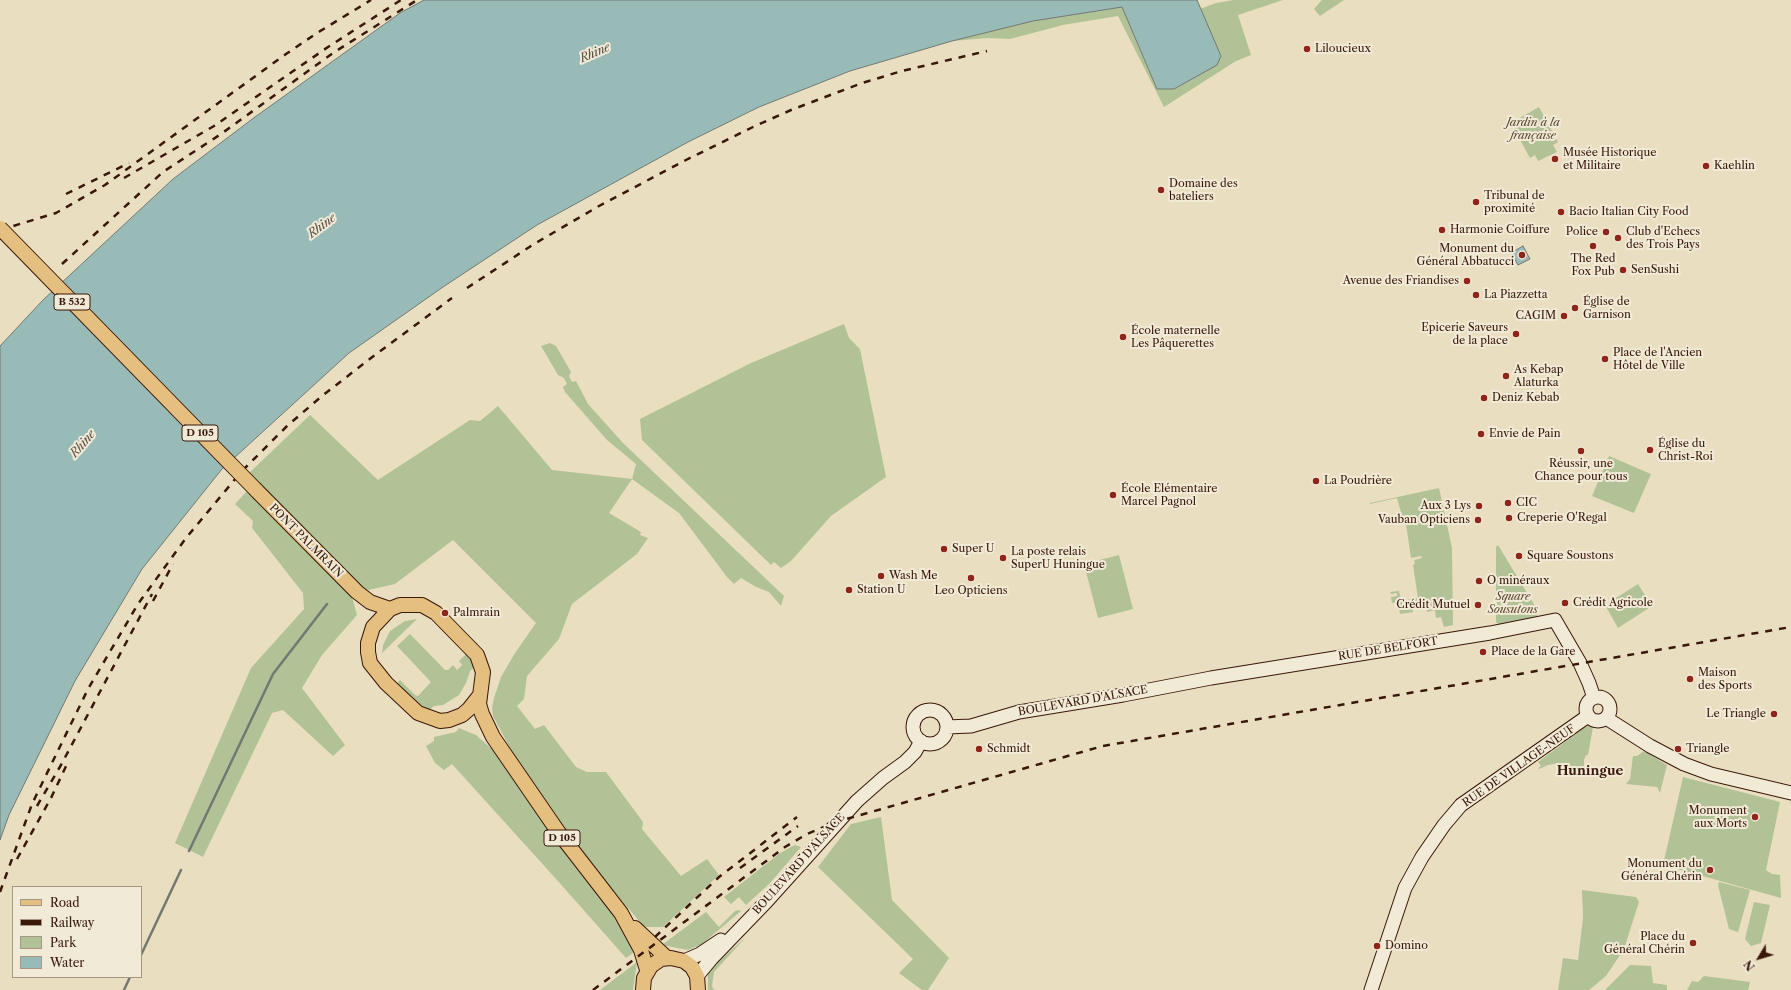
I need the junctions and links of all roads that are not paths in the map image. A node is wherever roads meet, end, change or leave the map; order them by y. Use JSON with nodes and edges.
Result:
{"nodes":[{"id":1,"x":0,"y":228,"type":"edge"},
{"id":2,"x":145,"y":375,"type":"joint"},
{"id":3,"x":357,"y":592,"type":"junction"},
{"id":4,"x":390,"y":609,"type":"junction"},
{"id":5,"x":372,"y":627,"type":"junction"},
{"id":6,"x":1221,"y":676,"type":"joint"},
{"id":7,"x":480,"y":695,"type":"junction"},
{"id":8,"x":1594,"y":698,"type":"junction"},
{"id":9,"x":1588,"y":716,"type":"junction"},
{"id":10,"x":456,"y":717,"type":"junction"},
{"id":11,"x":1606,"y":718,"type":"junction"},
{"id":12,"x":947,"y":727,"type":"junction"},
{"id":13,"x":493,"y":737,"type":"junction"},
{"id":14,"x":921,"y":741,"type":"junction"},
{"id":15,"x":1791,"y":793,"type":"edge"},
{"id":16,"x":621,"y":913,"type":"junction"},
{"id":17,"x":746,"y":921,"type":"junction"},
{"id":18,"x":667,"y":958,"type":"junction"},
{"id":19,"x":684,"y":961,"type":"junction"},
{"id":20,"x":647,"y":970,"type":"junction"},
{"id":21,"x":697,"y":976,"type":"junction"},
{"id":22,"x":643,"y":990,"type":"edge"},
{"id":23,"x":698,"y":990,"type":"edge"},
{"id":24,"x":1371,"y":990,"type":"edge"}],
"edges":[{"from":1,"to":2,"type":"main road","number":"B 532","bridge":true},
{"from":2,"to":3,"type":"main road","name":"PONT PALMRAIN","number":"D 105","bridge":true},
{"from":3,"to":4,"type":"main road","name":"PONT PALMRAIN","number":"D 105"},
{"from":3,"to":5,"type":"main road","name":"PONT PALMRAIN","number":"D 105"},
{"from":4,"to":5,"type":"main road"},
{"from":4,"to":7,"type":"main road"},
{"from":5,"to":10,"type":"main road"},
{"from":6,"to":8,"type":"main road","name":"RUE DE BELFORT"},
{"from":6,"to":12,"type":"main road","name":"BOULEVARD D'ALSACE"},
{"from":7,"to":10,"type":"main road"},
{"from":7,"to":13,"type":"main road","number":"D 105"},
{"from":8,"to":9,"type":"main road"},
{"from":8,"to":11,"type":"main road"},
{"from":9,"to":11,"type":"main road"},
{"from":9,"to":24,"type":"main road","name":"RUE DE VILLAGE-NEUF"},
{"from":10,"to":13,"type":"main road","number":"D 105"},
{"from":11,"to":15,"type":"main road"},
{"from":12,"to":14,"type":"main road"},
{"from":12,"to":14,"type":"main road"},
{"from":13,"to":16,"type":"main road","number":"D 105"},
{"from":14,"to":17,"type":"main road","name":"BOULEVARD D'ALSACE"},
{"from":16,"to":18,"type":"main road","number":"D 105"},
{"from":16,"to":20,"type":"main road","number":"D 105"},
{"from":17,"to":19,"type":"main road","name":"BOULEVARD D'ALSACE"},
{"from":17,"to":21,"type":"main road","name":"BOULEVARD D'ALSACE"},
{"from":18,"to":19,"type":"main road"},
{"from":18,"to":20,"type":"main road"},
{"from":19,"to":21,"type":"main road"},
{"from":20,"to":22,"type":"main road"},
{"from":21,"to":23,"type":"main road"}]}
